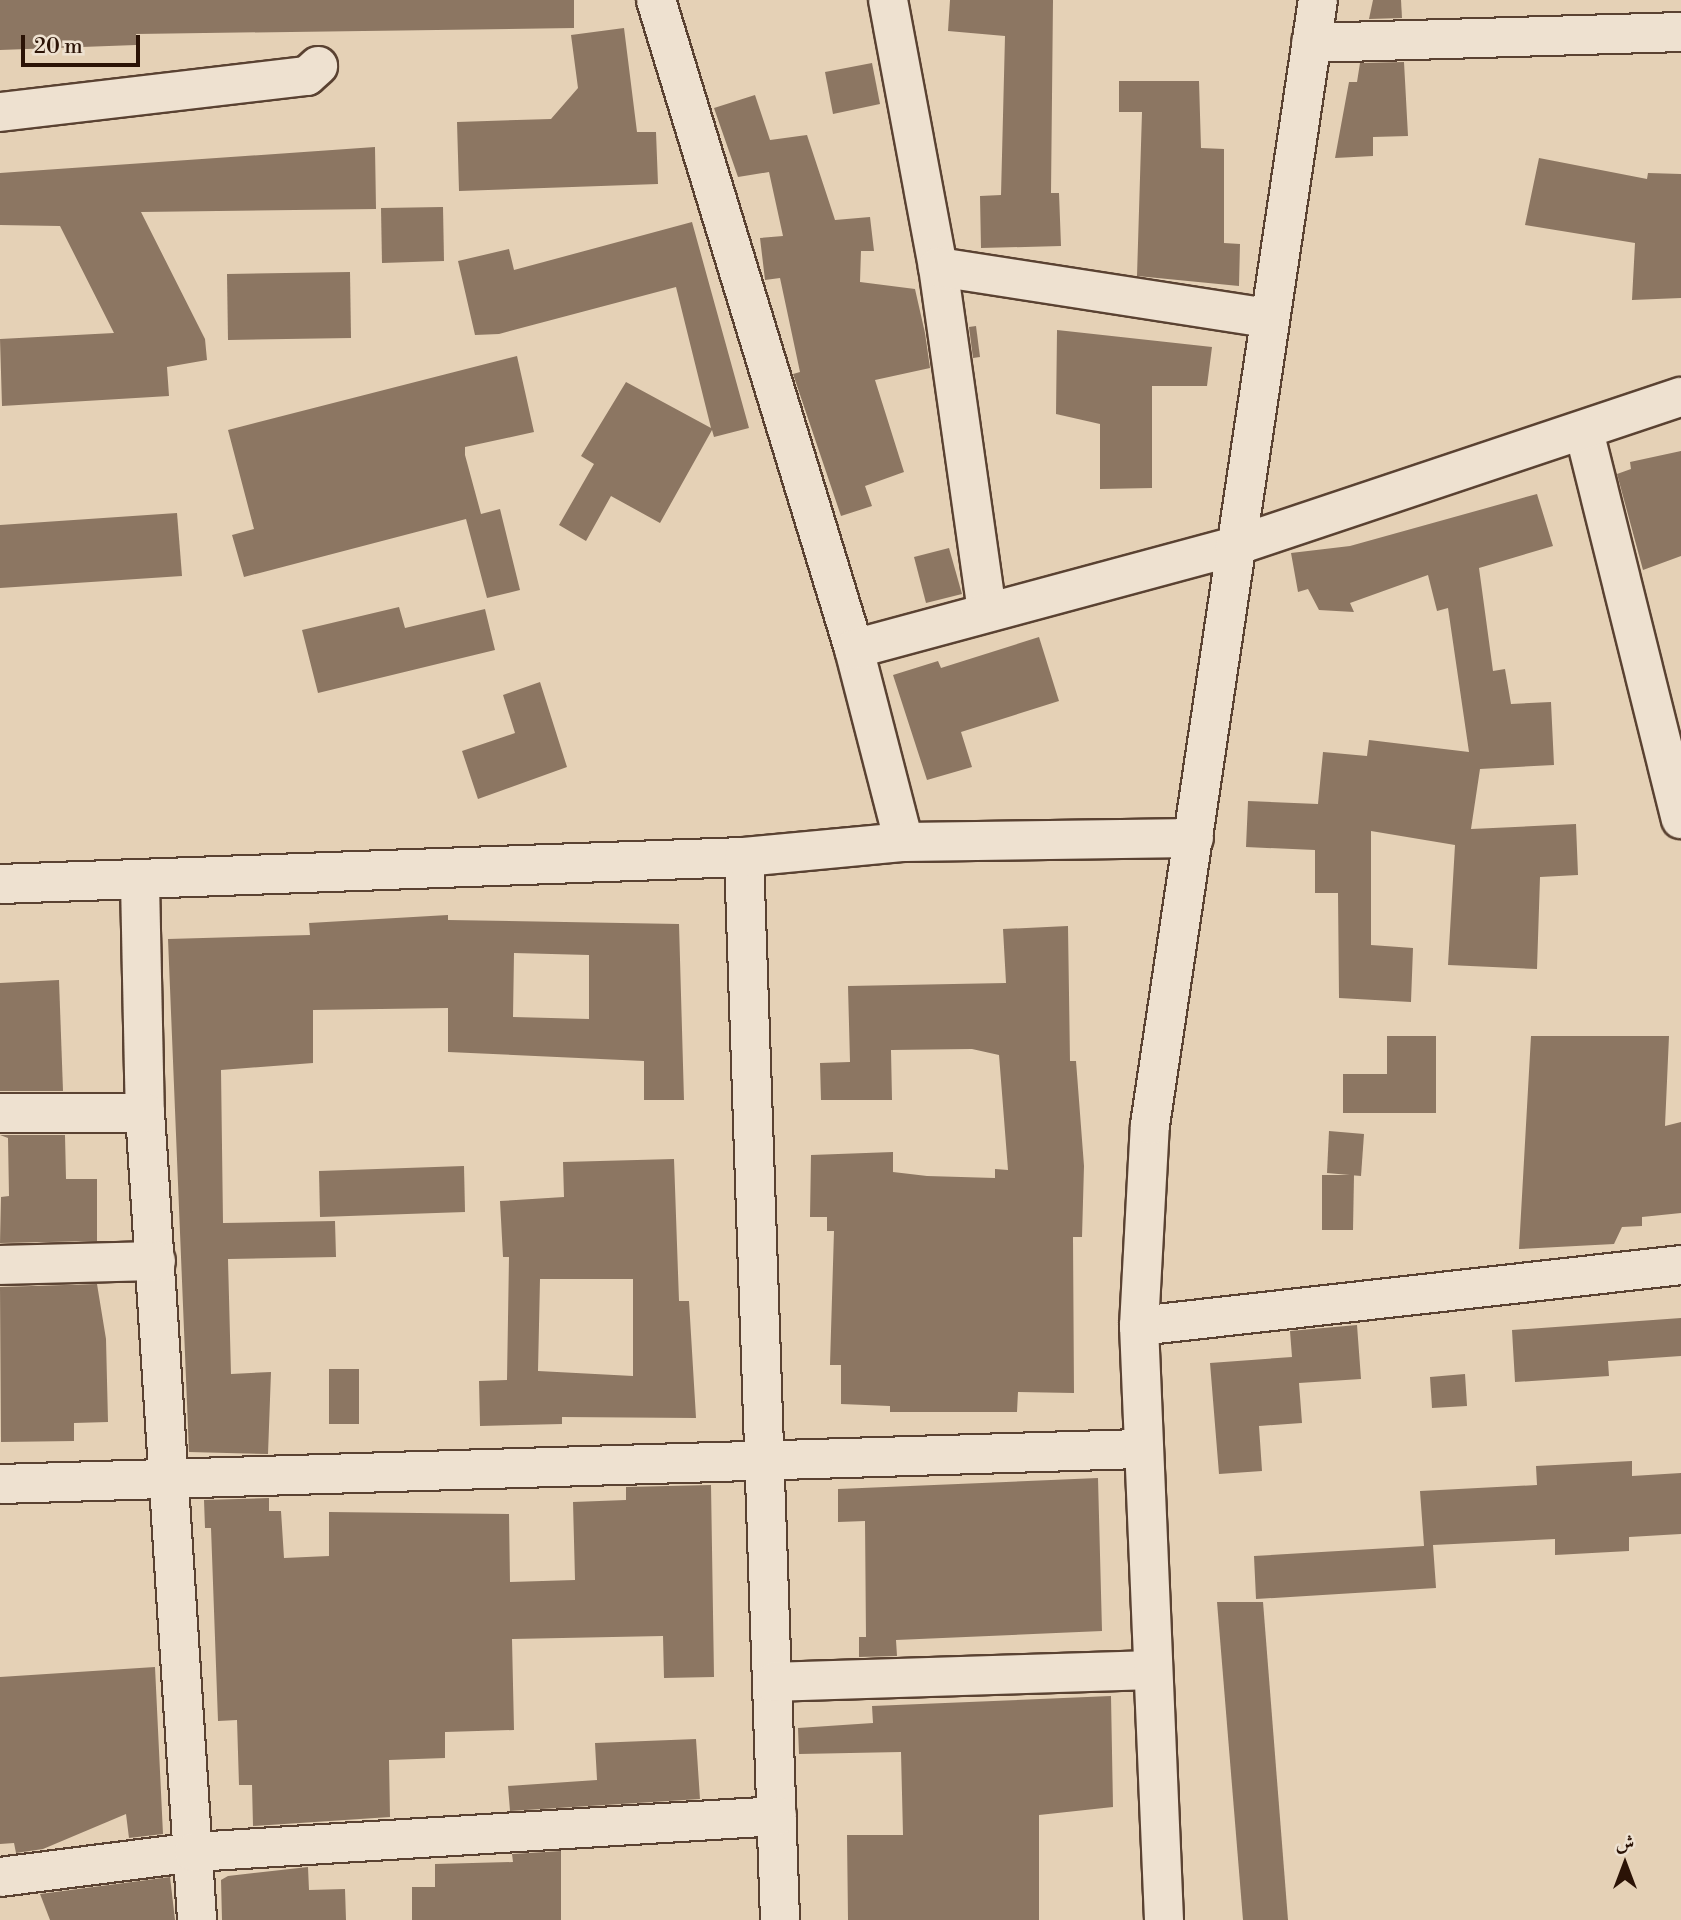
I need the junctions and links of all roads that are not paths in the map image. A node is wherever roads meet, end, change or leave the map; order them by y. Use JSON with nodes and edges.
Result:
{"nodes":[{"id":1,"x":656,"y":0,"type":"edge"},
{"id":2,"x":888,"y":0,"type":"edge"},
{"id":3,"x":1318,"y":0,"type":"edge"},
{"id":4,"x":1681,"y":32,"type":"edge"},
{"id":5,"x":1311,"y":43,"type":"junction"},
{"id":6,"x":318,"y":66,"type":"dead end"},
{"id":7,"x":0,"y":112,"type":"edge"},
{"id":8,"x":939,"y":267,"type":"junction"},
{"id":9,"x":1267,"y":318,"type":"junction"},
{"id":10,"x":1681,"y":397,"type":"edge"},
{"id":11,"x":1584,"y":432,"type":"junction"},
{"id":12,"x":1235,"y":546,"type":"junction"},
{"id":13,"x":987,"y":611,"type":"junction"},
{"id":14,"x":854,"y":649,"type":"junction"},
{"id":15,"x":1679,"y":799,"type":"edge"},
{"id":16,"x":1194,"y":838,"type":"junction"},
{"id":17,"x":904,"y":842,"type":"junction"},
{"id":18,"x":744,"y":857,"type":"junction"},
{"id":19,"x":140,"y":881,"type":"junction"},
{"id":20,"x":0,"y":884,"type":"edge"},
{"id":21,"x":0,"y":1113,"type":"edge"},
{"id":22,"x":145,"y":1113,"type":"junction"},
{"id":23,"x":156,"y":1261,"type":"junction"},
{"id":24,"x":0,"y":1265,"type":"edge"},
{"id":25,"x":1681,"y":1265,"type":"edge"},
{"id":26,"x":1139,"y":1326,"type":"junction"},
{"id":27,"x":1142,"y":1449,"type":"junction"},
{"id":28,"x":766,"y":1456,"type":"junction"},
{"id":29,"x":173,"y":1480,"type":"junction"},
{"id":30,"x":0,"y":1484,"type":"edge"},
{"id":31,"x":1150,"y":1670,"type":"junction"},
{"id":32,"x":773,"y":1682,"type":"junction"},
{"id":33,"x":776,"y":1816,"type":"junction"},
{"id":34,"x":194,"y":1852,"type":"junction"},
{"id":35,"x":0,"y":1877,"type":"edge"},
{"id":36,"x":197,"y":1920,"type":"edge"},
{"id":37,"x":780,"y":1920,"type":"edge"},
{"id":38,"x":1164,"y":1920,"type":"edge"}],
"edges":[{"from":1,"to":14,"type":"street"},
{"from":2,"to":8,"type":"street"},
{"from":3,"to":5,"type":"street"},
{"from":4,"to":5,"type":"street"},
{"from":5,"to":9,"type":"street"},
{"from":6,"to":7,"type":"street"},
{"from":8,"to":9,"type":"street"},
{"from":8,"to":13,"type":"street"},
{"from":9,"to":12,"type":"street"},
{"from":10,"to":11,"type":"street"},
{"from":11,"to":12,"type":"street"},
{"from":11,"to":15,"type":"street"},
{"from":12,"to":13,"type":"street"},
{"from":12,"to":16,"type":"street"},
{"from":13,"to":14,"type":"street"},
{"from":14,"to":17,"type":"street"},
{"from":16,"to":17,"type":"street"},
{"from":16,"to":26,"type":"street"},
{"from":17,"to":18,"type":"street"},
{"from":18,"to":19,"type":"street"},
{"from":18,"to":28,"type":"street"},
{"from":19,"to":20,"type":"street"},
{"from":19,"to":22,"type":"street"},
{"from":21,"to":22,"type":"street"},
{"from":22,"to":23,"type":"street"},
{"from":23,"to":24,"type":"street"},
{"from":23,"to":29,"type":"street"},
{"from":25,"to":26,"type":"street"},
{"from":26,"to":27,"type":"street"},
{"from":27,"to":28,"type":"street"},
{"from":27,"to":31,"type":"street"},
{"from":28,"to":29,"type":"street"},
{"from":28,"to":32,"type":"street"},
{"from":29,"to":30,"type":"street"},
{"from":29,"to":34,"type":"street"},
{"from":31,"to":32,"type":"street"},
{"from":31,"to":38,"type":"street"},
{"from":32,"to":33,"type":"street"},
{"from":33,"to":34,"type":"street"},
{"from":33,"to":37,"type":"street"},
{"from":34,"to":35,"type":"street"},
{"from":34,"to":36,"type":"street"}]}
